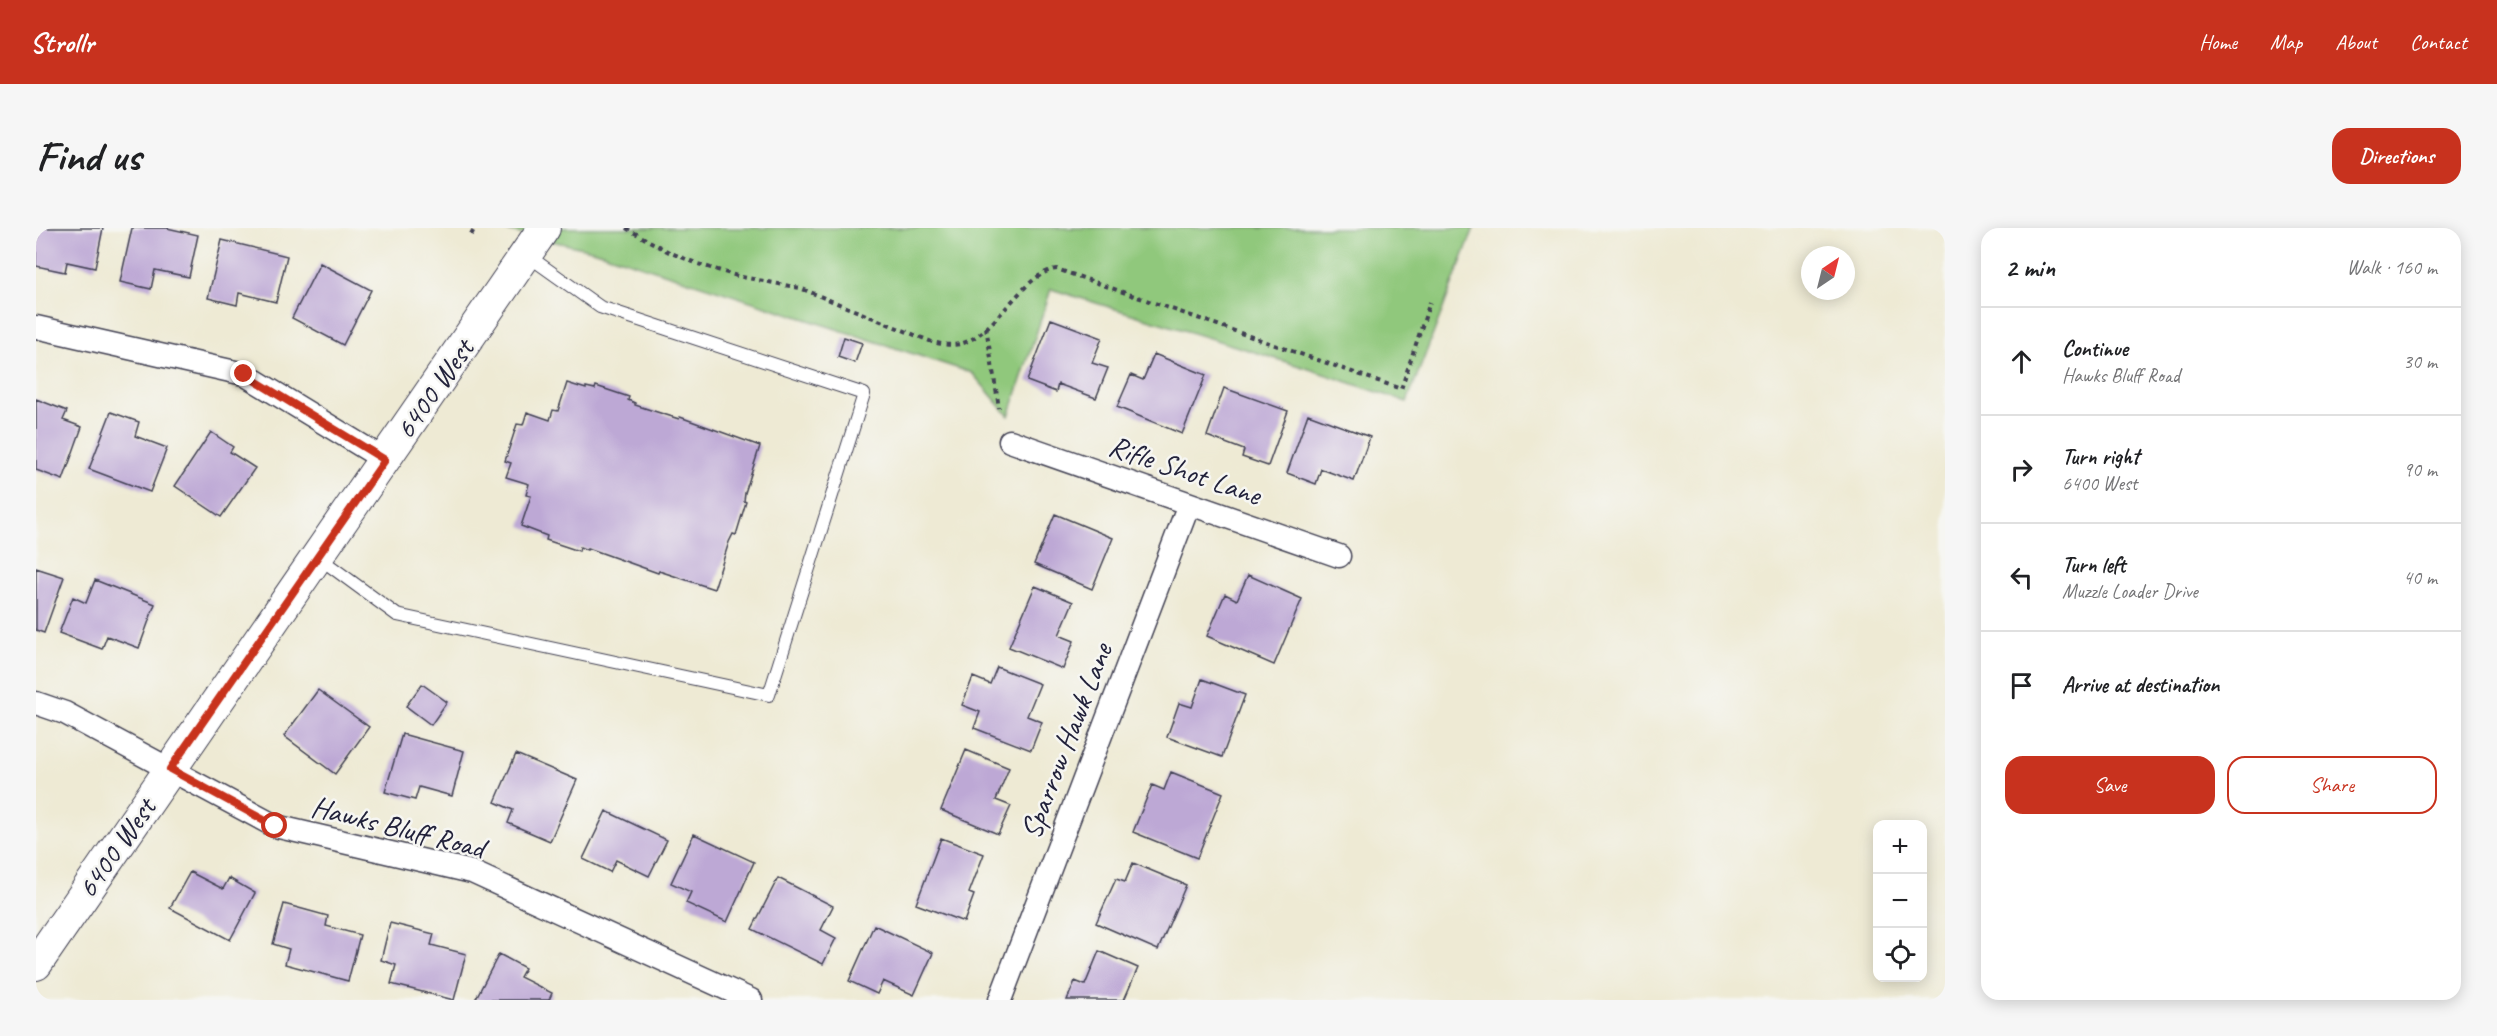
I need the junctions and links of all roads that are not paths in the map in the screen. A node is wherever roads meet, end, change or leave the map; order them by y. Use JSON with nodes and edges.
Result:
{"nodes":[{"id":1,"x":544,"y":228,"type":"edge"},
{"id":2,"x":527,"y":255,"type":"junction"},
{"id":3,"x":36,"y":327,"type":"edge"},
{"id":4,"x":1010,"y":441,"type":"dead end"},
{"id":5,"x":385,"y":460,"type":"junction"},
{"id":6,"x":1190,"y":504,"type":"junction"},
{"id":7,"x":1339,"y":556,"type":"dead end"},
{"id":8,"x":318,"y":557,"type":"junction"},
{"id":9,"x":36,"y":703,"type":"edge"},
{"id":10,"x":170,"y":769,"type":"junction"},
{"id":11,"x":36,"y":964,"type":"edge"},
{"id":12,"x":751,"y":1000,"type":"edge"},
{"id":13,"x":1000,"y":1000,"type":"edge"}],
"edges":[{"from":1,"to":2,"type":"street","name":"6400 West"},
{"from":2,"to":5,"type":"street","name":"6400 West"},
{"from":2,"to":8,"type":"lane"},
{"from":3,"to":5,"type":"street"},
{"from":4,"to":6,"type":"street","name":"Rifle Shot Lane"},
{"from":5,"to":8,"type":"street","name":"6400 West"},
{"from":6,"to":7,"type":"street","name":"Rifle Shot Lane"},
{"from":6,"to":13,"type":"street","name":"Sparrow Hawk Lane"},
{"from":8,"to":10,"type":"street","name":"6400 West"},
{"from":9,"to":10,"type":"street","name":"Hawks Bluff Road"},
{"from":10,"to":11,"type":"street","name":"6400 West"},
{"from":10,"to":12,"type":"street","name":"Hawks Bluff Road"}]}
